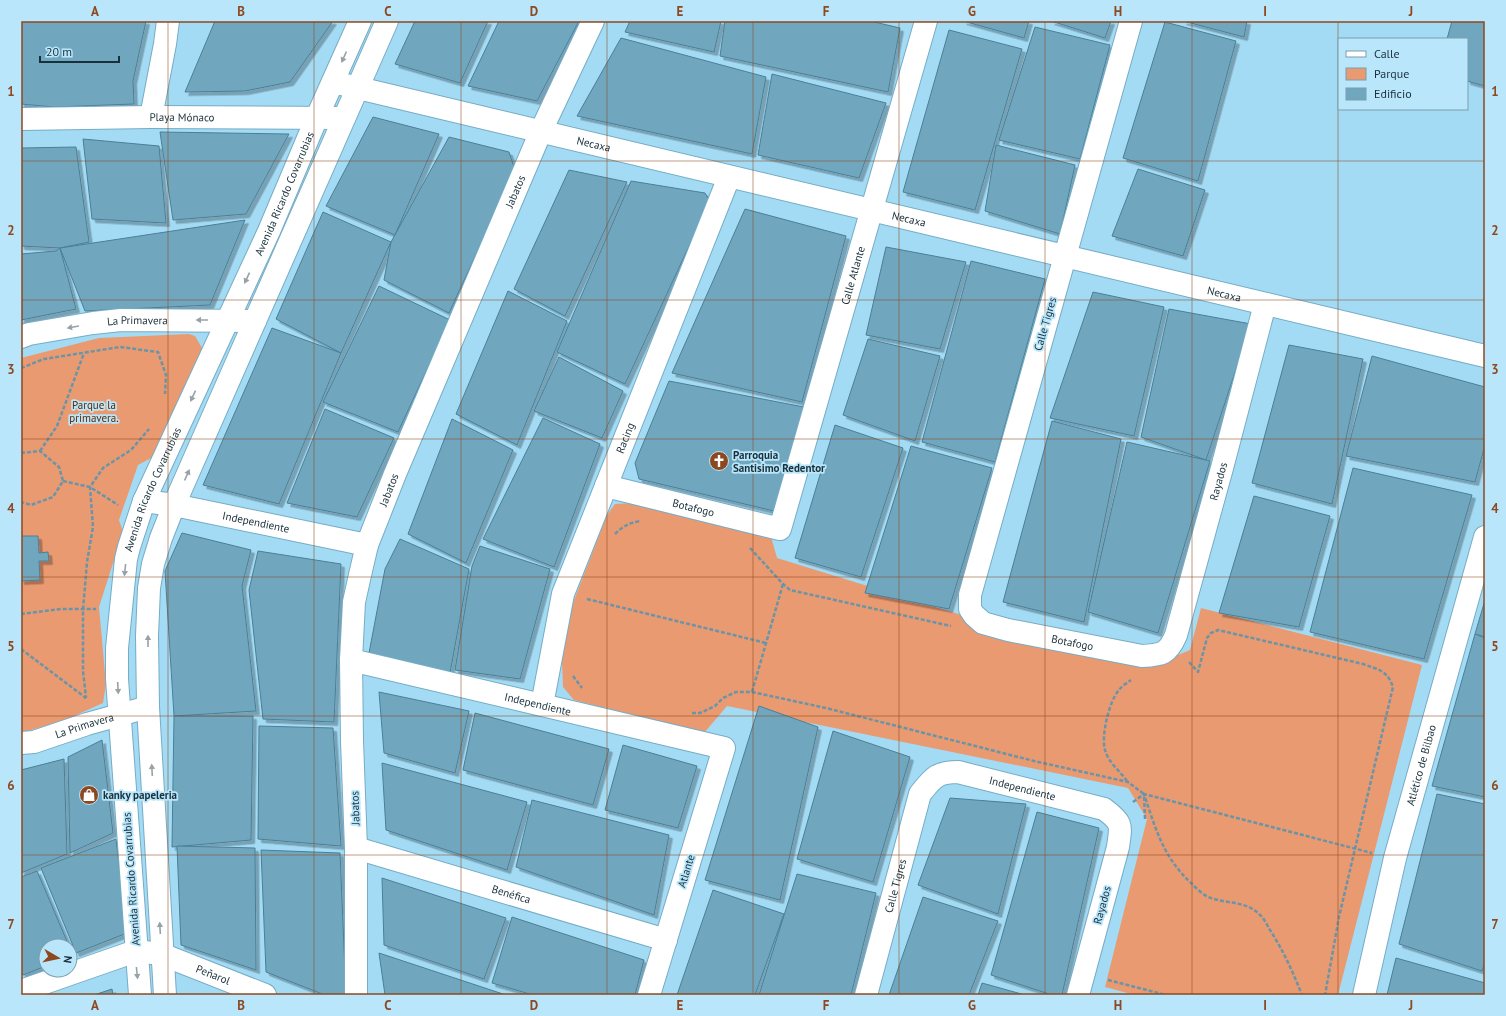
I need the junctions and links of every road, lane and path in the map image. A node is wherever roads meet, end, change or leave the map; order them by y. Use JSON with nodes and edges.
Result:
{"nodes":[{"id":1,"x":168,"y":21,"type":"edge"},
{"id":2,"x":360,"y":21,"type":"edge"},
{"id":3,"x":387,"y":21,"type":"edge"},
{"id":4,"x":593,"y":21,"type":"edge"},
{"id":5,"x":926,"y":21,"type":"edge"},
{"id":6,"x":1131,"y":21,"type":"edge"},
{"id":7,"x":333,"y":82,"type":"junction"},
{"id":8,"x":358,"y":88,"type":"junction"},
{"id":9,"x":151,"y":117,"type":"junction"},
{"id":10,"x":317,"y":117,"type":"junction"},
{"id":11,"x":344,"y":118,"type":"junction"},
{"id":12,"x":21,"y":119,"type":"edge"},
{"id":13,"x":541,"y":132,"type":"junction"},
{"id":14,"x":729,"y":177,"type":"junction"},
{"id":15,"x":872,"y":210,"type":"junction"},
{"id":16,"x":1064,"y":256,"type":"junction"},
{"id":17,"x":1265,"y":304,"type":"junction"},
{"id":18,"x":228,"y":320,"type":"junction"},
{"id":19,"x":255,"y":321,"type":"junction"},
{"id":20,"x":93,"y":323,"type":"junction"},
{"id":21,"x":21,"y":337,"type":"edge"},
{"id":22,"x":158,"y":352,"type":"dead end"},
{"id":23,"x":84,"y":353,"type":"junction"},
{"id":24,"x":1485,"y":356,"type":"edge"},
{"id":25,"x":21,"y":368,"type":"edge"},
{"id":26,"x":40,"y":451,"type":"junction"},
{"id":27,"x":21,"y":453,"type":"edge"},
{"id":28,"x":63,"y":481,"type":"junction"},
{"id":29,"x":606,"y":486,"type":"junction"},
{"id":30,"x":21,"y":502,"type":"edge"},
{"id":31,"x":174,"y":505,"type":"junction"},
{"id":32,"x":141,"y":510,"type":"junction"},
{"id":33,"x":641,"y":521,"type":"dead end"},
{"id":34,"x":780,"y":529,"type":"joint"},
{"id":35,"x":614,"y":535,"type":"dead end"},
{"id":36,"x":1485,"y":537,"type":"edge"},
{"id":37,"x":367,"y":545,"type":"junction"},
{"id":38,"x":748,"y":547,"type":"dead end"},
{"id":39,"x":783,"y":584,"type":"junction"},
{"id":40,"x":588,"y":592,"type":"dead end"},
{"id":41,"x":121,"y":607,"type":"junction"},
{"id":42,"x":21,"y":614,"type":"edge"},
{"id":43,"x":983,"y":623,"type":"joint"},
{"id":44,"x":957,"y":628,"type":"dead end"},
{"id":45,"x":766,"y":643,"type":"junction"},
{"id":46,"x":21,"y":649,"type":"edge"},
{"id":47,"x":1167,"y":649,"type":"junction"},
{"id":48,"x":352,"y":660,"type":"junction"},
{"id":49,"x":572,"y":672,"type":"dead end"},
{"id":50,"x":1132,"y":679,"type":"dead end"},
{"id":51,"x":585,"y":689,"type":"dead end"},
{"id":52,"x":752,"y":692,"type":"junction"},
{"id":53,"x":542,"y":705,"type":"junction"},
{"id":54,"x":148,"y":707,"type":"junction"},
{"id":55,"x":688,"y":714,"type":"dead end"},
{"id":56,"x":119,"y":715,"type":"junction"},
{"id":57,"x":86,"y":724,"type":"junction"},
{"id":58,"x":21,"y":743,"type":"edge"},
{"id":59,"x":724,"y":748,"type":"joint"},
{"id":60,"x":931,"y":781,"type":"joint"},
{"id":61,"x":1128,"y":782,"type":"junction"},
{"id":62,"x":1144,"y":794,"type":"junction"},
{"id":63,"x":1113,"y":816,"type":"junction"},
{"id":64,"x":1144,"y":820,"type":"dead end"},
{"id":65,"x":356,"y":848,"type":"junction"},
{"id":66,"x":1355,"y":848,"type":"junction"},
{"id":67,"x":1396,"y":858,"type":"junction"},
{"id":68,"x":666,"y":940,"type":"junction"},
{"id":69,"x":136,"y":951,"type":"junction"},
{"id":70,"x":161,"y":954,"type":"junction"},
{"id":71,"x":1084,"y":973,"type":"junction"},
{"id":72,"x":21,"y":991,"type":"edge"},
{"id":73,"x":140,"y":995,"type":"edge"},
{"id":74,"x":165,"y":995,"type":"edge"},
{"id":75,"x":265,"y":995,"type":"edge"},
{"id":76,"x":356,"y":995,"type":"edge"},
{"id":77,"x":649,"y":995,"type":"edge"},
{"id":78,"x":866,"y":995,"type":"edge"},
{"id":79,"x":1078,"y":995,"type":"edge"},
{"id":80,"x":1166,"y":995,"type":"edge"},
{"id":81,"x":1302,"y":995,"type":"edge"},
{"id":82,"x":1325,"y":995,"type":"edge"},
{"id":83,"x":1364,"y":995,"type":"edge"}],
"edges":[{"from":1,"to":9,"type":"street"},
{"from":2,"to":7,"type":"street","name":"Avenida Ricardo Covarrubias","one_way":true},
{"from":3,"to":8,"type":"street"},
{"from":4,"to":13,"type":"street","name":"Jabatos"},
{"from":5,"to":15,"type":"street","name":"Calle Atlante"},
{"from":6,"to":16,"type":"street","name":"Calle Tigres"},
{"from":7,"to":8,"type":"street","name":"Necaxa"},
{"from":7,"to":10,"type":"street","name":"Avenida Ricardo Covarrubias"},
{"from":8,"to":11,"type":"street"},
{"from":8,"to":13,"type":"street","name":"Necaxa"},
{"from":9,"to":10,"type":"street","name":"Playa Mónaco"},
{"from":9,"to":12,"type":"street","name":"Playa Mónaco"},
{"from":10,"to":11,"type":"street","name":"Playa Mónaco"},
{"from":10,"to":18,"type":"street","name":"Avenida Ricardo Covarrubias","one_way":true},
{"from":11,"to":19,"type":"street"},
{"from":13,"to":14,"type":"street","name":"Necaxa"},
{"from":13,"to":37,"type":"street","name":"Jabatos"},
{"from":14,"to":15,"type":"street","name":"Necaxa"},
{"from":14,"to":29,"type":"street","name":"Racing"},
{"from":15,"to":16,"type":"street","name":"Necaxa"},
{"from":15,"to":34,"type":"street","name":"Calle Atlante"},
{"from":16,"to":17,"type":"street","name":"Necaxa"},
{"from":16,"to":43,"type":"street","name":"Calle Tigres"},
{"from":17,"to":24,"type":"street","name":"Necaxa"},
{"from":17,"to":47,"type":"street","name":"Rayados"},
{"from":18,"to":19,"type":"street","name":"La Primavera"},
{"from":18,"to":20,"type":"street","name":"La Primavera","one_way":true},
{"from":18,"to":32,"type":"street","name":"Avenida Ricardo Covarrubias","one_way":true},
{"from":31,"to":19,"type":"street","one_way":true},
{"from":20,"to":21,"type":"street","name":"La Primavera","one_way":true},
{"from":20,"to":23,"type":"path"},
{"from":22,"to":23,"type":"path"},
{"from":23,"to":25,"type":"path"},
{"from":23,"to":26,"type":"path"},
{"from":26,"to":27,"type":"path"},
{"from":26,"to":28,"type":"path"},
{"from":28,"to":30,"type":"path"},
{"from":28,"to":32,"type":"path"},
{"from":29,"to":34,"type":"street","name":"Botafogo"},
{"from":29,"to":53,"type":"street","name":"Racing"},
{"from":31,"to":32,"type":"street","name":"Independiente"},
{"from":31,"to":37,"type":"street","name":"Independiente"},
{"from":54,"to":31,"type":"street","one_way":true},
{"from":32,"to":41,"type":"street","name":"Avenida Ricardo Covarrubias","one_way":true},
{"from":33,"to":35,"type":"path"},
{"from":36,"to":67,"type":"street","name":"Atlético de Bilbao"},
{"from":37,"to":48,"type":"street","name":"Jabatos"},
{"from":38,"to":39,"type":"path"},
{"from":39,"to":44,"type":"path"},
{"from":39,"to":45,"type":"path"},
{"from":40,"to":45,"type":"path"},
{"from":41,"to":42,"type":"path"},
{"from":41,"to":56,"type":"street","name":"Avenida Ricardo Covarrubias","one_way":true},
{"from":43,"to":47,"type":"street","name":"Botafogo"},
{"from":45,"to":52,"type":"path"},
{"from":46,"to":57,"type":"path"},
{"from":47,"to":66,"type":"path"},
{"from":48,"to":53,"type":"street","name":"Independiente"},
{"from":48,"to":65,"type":"street","name":"Jabatos"},
{"from":49,"to":51,"type":"path"},
{"from":50,"to":61,"type":"path"},
{"from":52,"to":55,"type":"path"},
{"from":52,"to":61,"type":"path"},
{"from":53,"to":59,"type":"street","name":"Independiente"},
{"from":54,"to":56,"type":"street","name":"La Primavera"},
{"from":70,"to":54,"type":"street","one_way":true},
{"from":56,"to":57,"type":"street","name":"La Primavera"},
{"from":56,"to":69,"type":"street","name":"Avenida Ricardo Covarrubias"},
{"from":57,"to":58,"type":"street","name":"La Primavera"},
{"from":59,"to":68,"type":"street","name":"Atlante"},
{"from":60,"to":63,"type":"street","name":"Independiente"},
{"from":60,"to":78,"type":"street","name":"Calle Tigres"},
{"from":61,"to":62,"type":"path"},
{"from":62,"to":63,"type":"path"},
{"from":62,"to":64,"type":"path"},
{"from":62,"to":66,"type":"path"},
{"from":62,"to":81,"type":"path"},
{"from":63,"to":71,"type":"street","name":"Rayados"},
{"from":65,"to":68,"type":"street","name":"Benéfica"},
{"from":65,"to":76,"type":"street","name":"Jabatos"},
{"from":66,"to":67,"type":"path"},
{"from":66,"to":82,"type":"path"},
{"from":67,"to":83,"type":"street","name":"Atlético de Bilbao"},
{"from":68,"to":77,"type":"street","name":"Atlante"},
{"from":69,"to":70,"type":"street","name":"Peñarol"},
{"from":69,"to":72,"type":"street"},
{"from":69,"to":73,"type":"street","name":"Avenida Ricardo Covarrubias","one_way":true},
{"from":70,"to":74,"type":"street"},
{"from":70,"to":75,"type":"street","name":"Peñarol"},
{"from":71,"to":79,"type":"street","name":"Rayados"},
{"from":71,"to":80,"type":"path"}]}
